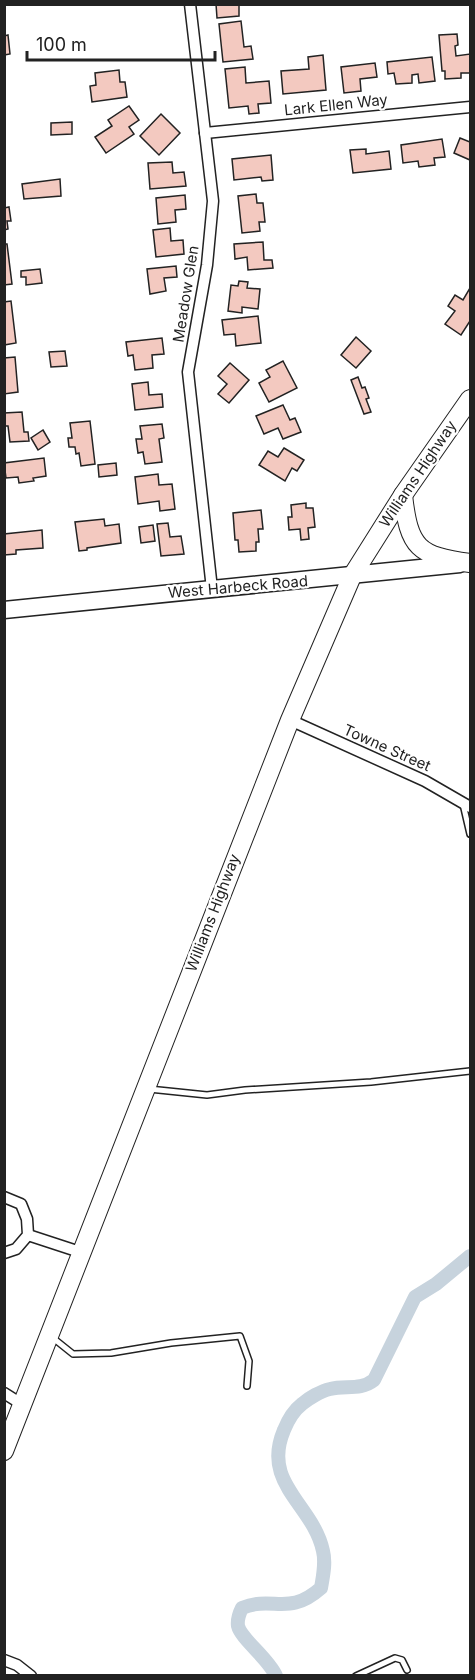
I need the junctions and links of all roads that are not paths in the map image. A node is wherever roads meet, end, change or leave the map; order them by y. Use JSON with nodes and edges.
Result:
{"nodes":[{"id":1,"x":190,"y":4,"type":"edge"},
{"id":2,"x":471,"y":107,"type":"edge"},
{"id":3,"x":205,"y":134,"type":"junction"},
{"id":4,"x":471,"y":399,"type":"edge"},
{"id":5,"x":404,"y":495,"type":"junction"},
{"id":6,"x":471,"y":563,"type":"edge"},
{"id":7,"x":352,"y":576,"type":"junction"},
{"id":8,"x":212,"y":589,"type":"junction"},
{"id":9,"x":4,"y":610,"type":"edge"},
{"id":10,"x":290,"y":720,"type":"junction"},
{"id":11,"x":467,"y":805,"type":"edge"},
{"id":12,"x":471,"y":834,"type":"edge"},
{"id":13,"x":471,"y":1071,"type":"edge"},
{"id":14,"x":144,"y":1089,"type":"junction"},
{"id":15,"x":4,"y":1197,"type":"edge"},
{"id":16,"x":28,"y":1235,"type":"junction"},
{"id":17,"x":4,"y":1253,"type":"edge"},
{"id":18,"x":83,"y":1253,"type":"junction"},
{"id":19,"x":50,"y":1335,"type":"junction"},
{"id":20,"x":247,"y":1386,"type":"dead end"},
{"id":21,"x":4,"y":1393,"type":"edge"},
{"id":22,"x":22,"y":1405,"type":"junction"},
{"id":23,"x":4,"y":1451,"type":"edge"},
{"id":24,"x":4,"y":1660,"type":"edge"},
{"id":25,"x":407,"y":1670,"type":"dead end"},
{"id":26,"x":31,"y":1676,"type":"edge"},
{"id":27,"x":356,"y":1676,"type":"edge"}],
"edges":[{"from":1,"to":3,"type":"street","name":"Meadow Glen"},
{"from":2,"to":3,"type":"street","name":"Lark Ellen Way"},
{"from":3,"to":8,"type":"street","name":"Meadow Glen"},
{"from":4,"to":5,"type":"main road","name":"Williams Highway"},
{"from":5,"to":6,"type":"main road"},
{"from":5,"to":7,"type":"main road","name":"Williams Highway"},
{"from":6,"to":7,"type":"street","name":"West Harbeck Road"},
{"from":7,"to":8,"type":"street","name":"West Harbeck Road"},
{"from":7,"to":10,"type":"main road","name":"Williams Highway"},
{"from":8,"to":9,"type":"street","name":"West Harbeck Road"},
{"from":10,"to":11,"type":"street","name":"Towne Street"},
{"from":10,"to":14,"type":"main road","name":"Williams Highway"},
{"from":11,"to":12,"type":"lane"},
{"from":13,"to":14,"type":"lane"},
{"from":14,"to":18,"type":"main road","name":"Williams Highway"},
{"from":15,"to":16,"type":"street"},
{"from":16,"to":17,"type":"street"},
{"from":16,"to":18,"type":"street"},
{"from":18,"to":19,"type":"main road","name":"Williams Highway"},
{"from":19,"to":20,"type":"lane"},
{"from":19,"to":22,"type":"main road","name":"Williams Highway"},
{"from":21,"to":22,"type":"street"},
{"from":22,"to":23,"type":"main road","name":"Williams Highway"},
{"from":24,"to":26,"type":"street"},
{"from":25,"to":27,"type":"lane"}]}
